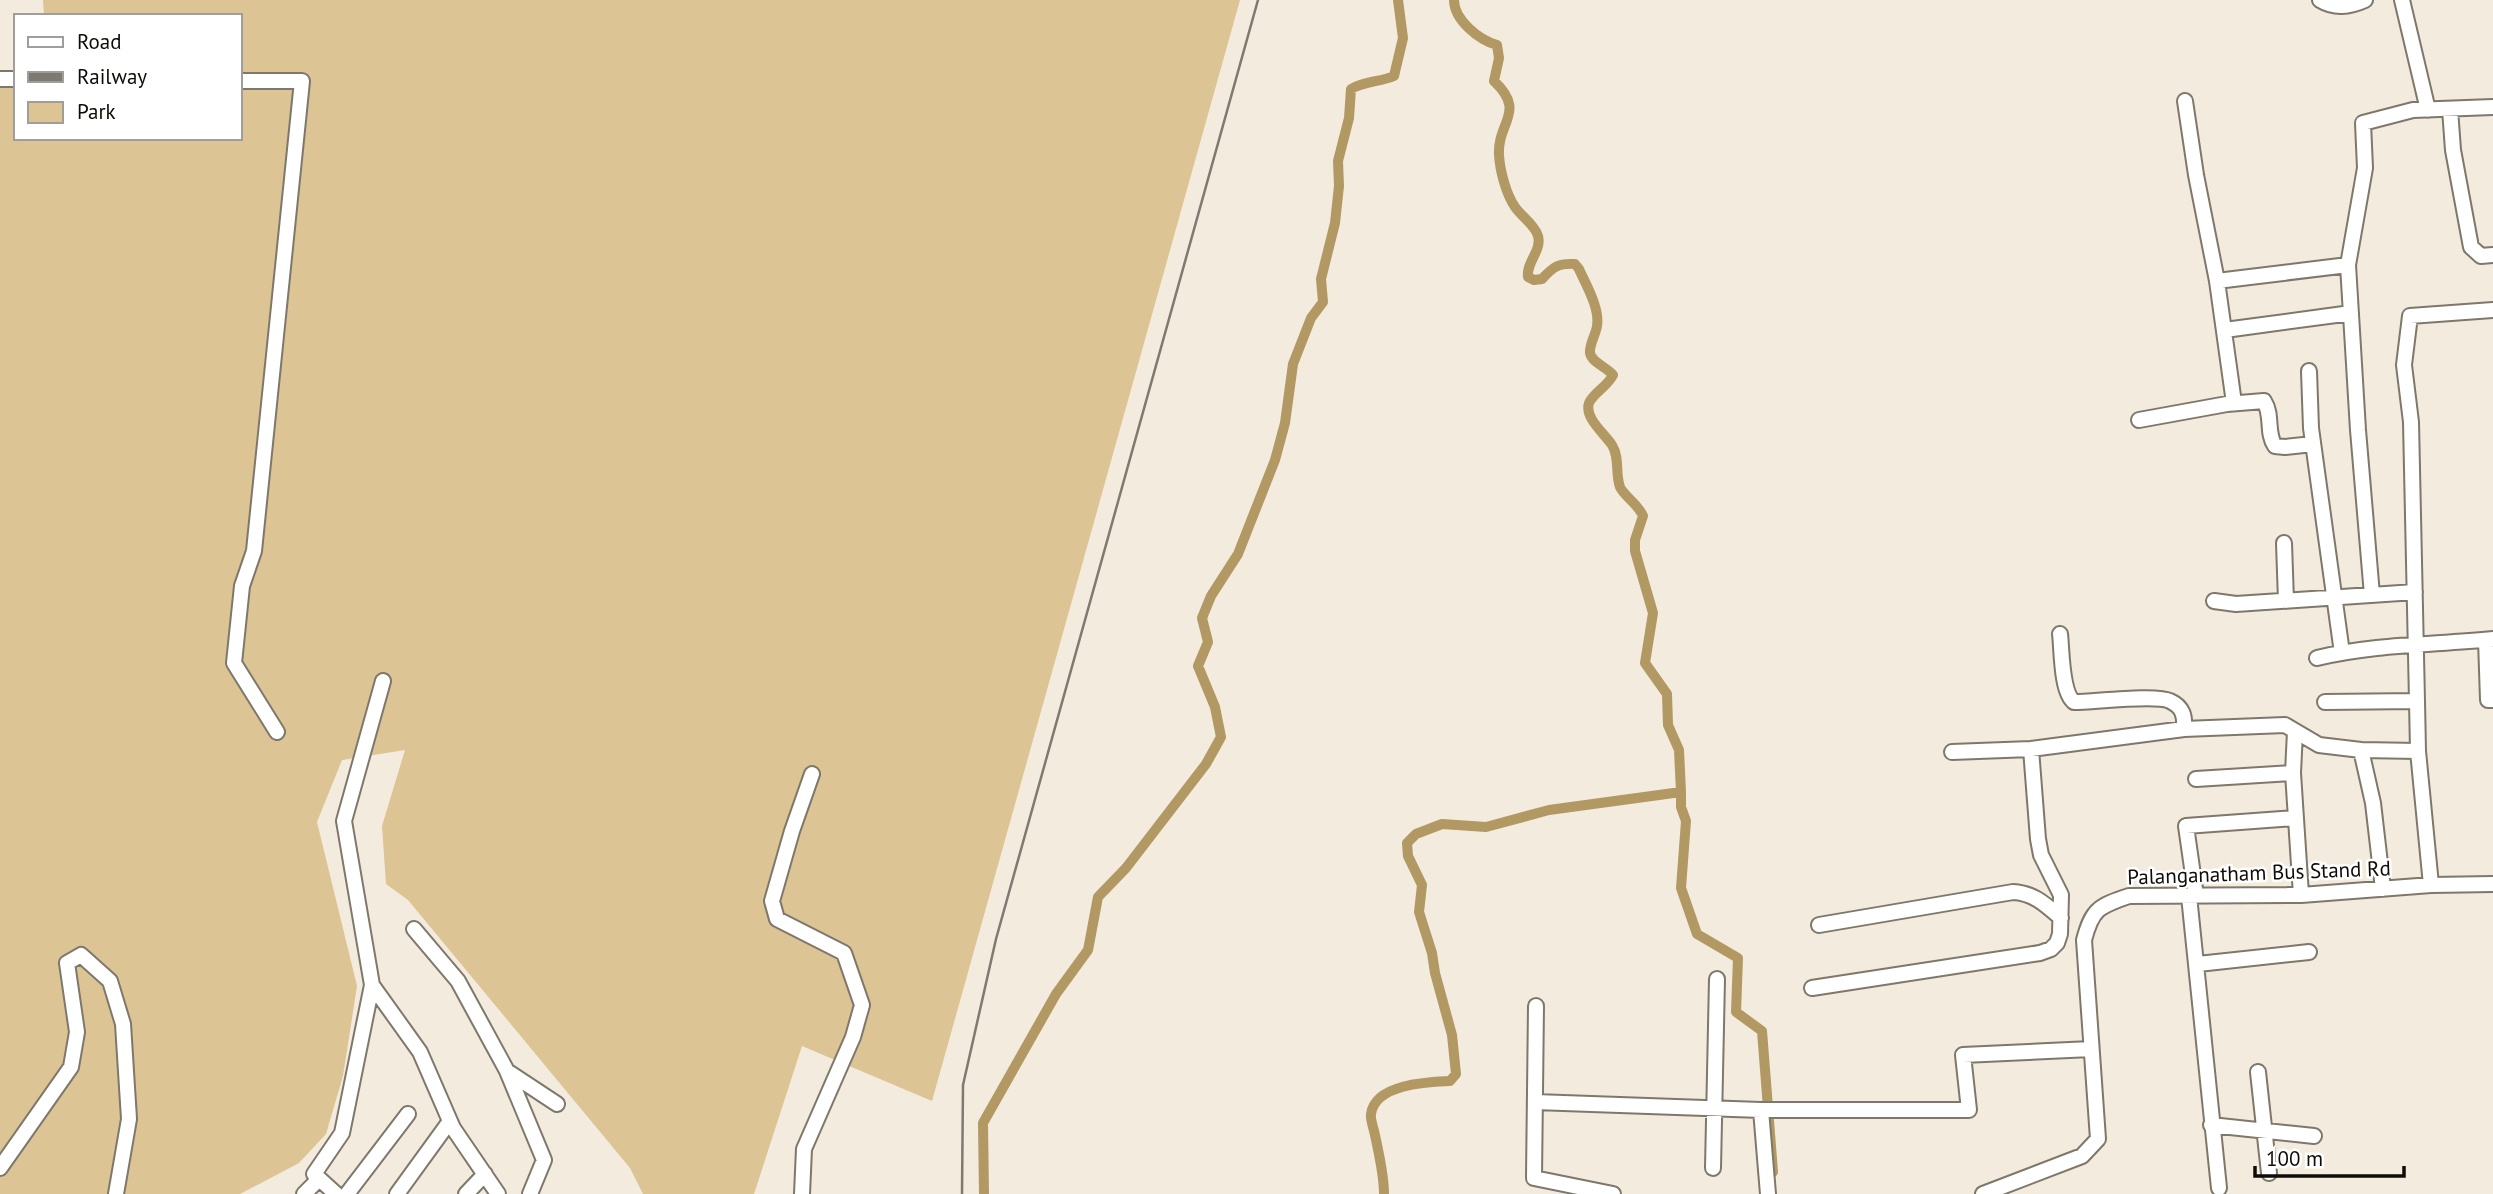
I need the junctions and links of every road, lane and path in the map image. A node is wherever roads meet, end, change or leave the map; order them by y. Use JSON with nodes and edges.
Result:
{"nodes":[{"id":1,"x":2320,"y":0,"type":"edge"},
{"id":2,"x":2365,"y":0,"type":"edge"},
{"id":3,"x":2402,"y":0,"type":"edge"},
{"id":4,"x":242,"y":81,"type":"edge"},
{"id":5,"x":2185,"y":101,"type":"dead end"},
{"id":6,"x":2493,"y":107,"type":"edge"},
{"id":7,"x":2450,"y":109,"type":"junction"},
{"id":8,"x":2428,"y":110,"type":"junction"},
{"id":9,"x":2493,"y":255,"type":"edge"},
{"id":10,"x":2348,"y":265,"type":"junction"},
{"id":11,"x":2217,"y":281,"type":"junction"},
{"id":12,"x":2493,"y":310,"type":"edge"},
{"id":13,"x":2351,"y":313,"type":"junction"},
{"id":14,"x":2225,"y":330,"type":"junction"},
{"id":15,"x":2309,"y":370,"type":"dead end"},
{"id":16,"x":2234,"y":403,"type":"junction"},
{"id":17,"x":2139,"y":419,"type":"dead end"},
{"id":18,"x":2313,"y":444,"type":"junction"},
{"id":19,"x":2284,"y":543,"type":"dead end"},
{"id":20,"x":2415,"y":592,"type":"junction"},
{"id":21,"x":2372,"y":595,"type":"junction"},
{"id":22,"x":2333,"y":598,"type":"junction"},
{"id":23,"x":2214,"y":601,"type":"dead end"},
{"id":24,"x":2286,"y":601,"type":"junction"},
{"id":25,"x":2060,"y":634,"type":"dead end"},
{"id":26,"x":2489,"y":640,"type":"edge"},
{"id":27,"x":2416,"y":646,"type":"junction"},
{"id":28,"x":2342,"y":653,"type":"junction"},
{"id":29,"x":2317,"y":659,"type":"dead end"},
{"id":30,"x":383,"y":681,"type":"dead end"},
{"id":31,"x":2493,"y":700,"type":"edge"},
{"id":32,"x":2417,"y":701,"type":"junction"},
{"id":33,"x":2325,"y":702,"type":"dead end"},
{"id":34,"x":2184,"y":729,"type":"junction"},
{"id":35,"x":2295,"y":731,"type":"junction"},
{"id":36,"x":277,"y":732,"type":"dead end"},
{"id":37,"x":2031,"y":749,"type":"junction"},
{"id":38,"x":2361,"y":750,"type":"junction"},
{"id":39,"x":2418,"y":751,"type":"junction"},
{"id":40,"x":1952,"y":752,"type":"dead end"},
{"id":41,"x":2293,"y":773,"type":"junction"},
{"id":42,"x":812,"y":774,"type":"dead end"},
{"id":43,"x":2196,"y":779,"type":"dead end"},
{"id":44,"x":2296,"y":818,"type":"junction"},
{"id":45,"x":2493,"y":884,"type":"edge"},
{"id":46,"x":2431,"y":885,"type":"junction"},
{"id":47,"x":2383,"y":889,"type":"junction"},
{"id":48,"x":2301,"y":895,"type":"junction"},
{"id":49,"x":2193,"y":896,"type":"junction"},
{"id":50,"x":2061,"y":918,"type":"junction"},
{"id":51,"x":1819,"y":925,"type":"dead end"},
{"id":52,"x":414,"y":929,"type":"dead end"},
{"id":53,"x":2309,"y":952,"type":"dead end"},
{"id":54,"x":2197,"y":964,"type":"junction"},
{"id":55,"x":1717,"y":979,"type":"dead end"},
{"id":56,"x":373,"y":985,"type":"junction"},
{"id":57,"x":1812,"y":988,"type":"dead end"},
{"id":58,"x":1536,"y":1006,"type":"dead end"},
{"id":59,"x":2091,"y":1049,"type":"junction"},
{"id":60,"x":507,"y":1071,"type":"junction"},
{"id":61,"x":2258,"y":1072,"type":"dead end"},
{"id":62,"x":1535,"y":1102,"type":"junction"},
{"id":63,"x":557,"y":1104,"type":"dead end"},
{"id":64,"x":1714,"y":1108,"type":"junction"},
{"id":65,"x":1761,"y":1110,"type":"junction"},
{"id":66,"x":408,"y":1114,"type":"dead end"},
{"id":67,"x":450,"y":1121,"type":"junction"},
{"id":68,"x":2211,"y":1125,"type":"junction"},
{"id":69,"x":2264,"y":1131,"type":"junction"},
{"id":70,"x":2314,"y":1136,"type":"dead end"},
{"id":71,"x":0,"y":1168,"type":"edge"},
{"id":72,"x":1713,"y":1168,"type":"dead end"},
{"id":73,"x":2269,"y":1173,"type":"dead end"},
{"id":74,"x":485,"y":1174,"type":"junction"},
{"id":75,"x":319,"y":1178,"type":"junction"},
{"id":76,"x":2220,"y":1188,"type":"dead end"},
{"id":77,"x":116,"y":1194,"type":"edge"},
{"id":78,"x":304,"y":1194,"type":"edge"},
{"id":79,"x":337,"y":1194,"type":"edge"},
{"id":80,"x":347,"y":1194,"type":"edge"},
{"id":81,"x":397,"y":1194,"type":"edge"},
{"id":82,"x":466,"y":1194,"type":"edge"},
{"id":83,"x":498,"y":1194,"type":"edge"},
{"id":84,"x":530,"y":1194,"type":"edge"},
{"id":85,"x":802,"y":1194,"type":"edge"},
{"id":86,"x":1613,"y":1194,"type":"edge"},
{"id":87,"x":1768,"y":1194,"type":"edge"},
{"id":88,"x":1983,"y":1194,"type":"edge"}],
"edges":[{"from":1,"to":2,"type":"street"},
{"from":3,"to":8,"type":"street"},
{"from":4,"to":36,"type":"street"},
{"from":5,"to":11,"type":"street"},
{"from":6,"to":7,"type":"street"},
{"from":7,"to":8,"type":"street"},
{"from":7,"to":9,"type":"street"},
{"from":8,"to":10,"type":"street"},
{"from":10,"to":11,"type":"street"},
{"from":10,"to":13,"type":"street"},
{"from":11,"to":14,"type":"street"},
{"from":12,"to":20,"type":"street"},
{"from":13,"to":14,"type":"street"},
{"from":13,"to":21,"type":"street"},
{"from":14,"to":16,"type":"street"},
{"from":15,"to":18,"type":"street"},
{"from":16,"to":17,"type":"street"},
{"from":16,"to":18,"type":"street"},
{"from":18,"to":22,"type":"street"},
{"from":19,"to":24,"type":"street"},
{"from":20,"to":21,"type":"street"},
{"from":20,"to":27,"type":"street"},
{"from":21,"to":22,"type":"street"},
{"from":22,"to":24,"type":"street"},
{"from":22,"to":28,"type":"street"},
{"from":23,"to":24,"type":"street"},
{"from":25,"to":34,"type":"street"},
{"from":26,"to":27,"type":"street"},
{"from":26,"to":31,"type":"street"},
{"from":27,"to":28,"type":"street"},
{"from":27,"to":32,"type":"street"},
{"from":28,"to":29,"type":"street"},
{"from":30,"to":56,"type":"street"},
{"from":32,"to":33,"type":"street"},
{"from":32,"to":39,"type":"street"},
{"from":34,"to":35,"type":"street"},
{"from":34,"to":37,"type":"street"},
{"from":35,"to":38,"type":"street"},
{"from":35,"to":41,"type":"street"},
{"from":37,"to":40,"type":"street"},
{"from":37,"to":50,"type":"street"},
{"from":38,"to":39,"type":"street"},
{"from":38,"to":47,"type":"street"},
{"from":39,"to":46,"type":"street"},
{"from":41,"to":43,"type":"street"},
{"from":41,"to":44,"type":"street"},
{"from":42,"to":85,"type":"street"},
{"from":44,"to":48,"type":"street"},
{"from":44,"to":49,"type":"street"},
{"from":45,"to":46,"type":"street","name":"Palanganatham Bus Stand Rd"},
{"from":46,"to":47,"type":"street","name":"Palanganatham Bus Stand Rd"},
{"from":47,"to":48,"type":"street","name":"Palanganatham Bus Stand Rd"},
{"from":48,"to":49,"type":"street","name":"Palanganatham Bus Stand Rd"},
{"from":49,"to":54,"type":"street"},
{"from":49,"to":59,"type":"street","name":"Palanganatham Bus Stand Rd"},
{"from":50,"to":51,"type":"street"},
{"from":50,"to":57,"type":"street"},
{"from":52,"to":60,"type":"street"},
{"from":53,"to":54,"type":"street"},
{"from":54,"to":68,"type":"street"},
{"from":55,"to":64,"type":"street"},
{"from":56,"to":67,"type":"street"},
{"from":56,"to":75,"type":"street"},
{"from":58,"to":62,"type":"street"},
{"from":59,"to":65,"type":"street"},
{"from":59,"to":88,"type":"street","name":"Palanganatham Bus Stand Rd"},
{"from":60,"to":63,"type":"street"},
{"from":60,"to":84,"type":"street"},
{"from":61,"to":69,"type":"street"},
{"from":62,"to":64,"type":"street"},
{"from":62,"to":86,"type":"street"},
{"from":64,"to":65,"type":"street"},
{"from":64,"to":72,"type":"street"},
{"from":65,"to":87,"type":"street"},
{"from":66,"to":80,"type":"street"},
{"from":67,"to":74,"type":"street"},
{"from":67,"to":81,"type":"street"},
{"from":68,"to":69,"type":"street"},
{"from":68,"to":76,"type":"street"},
{"from":69,"to":70,"type":"street"},
{"from":69,"to":73,"type":"street"},
{"from":71,"to":77,"type":"street"},
{"from":74,"to":82,"type":"street"},
{"from":74,"to":83,"type":"street"},
{"from":75,"to":78,"type":"street"},
{"from":75,"to":79,"type":"street"}]}
